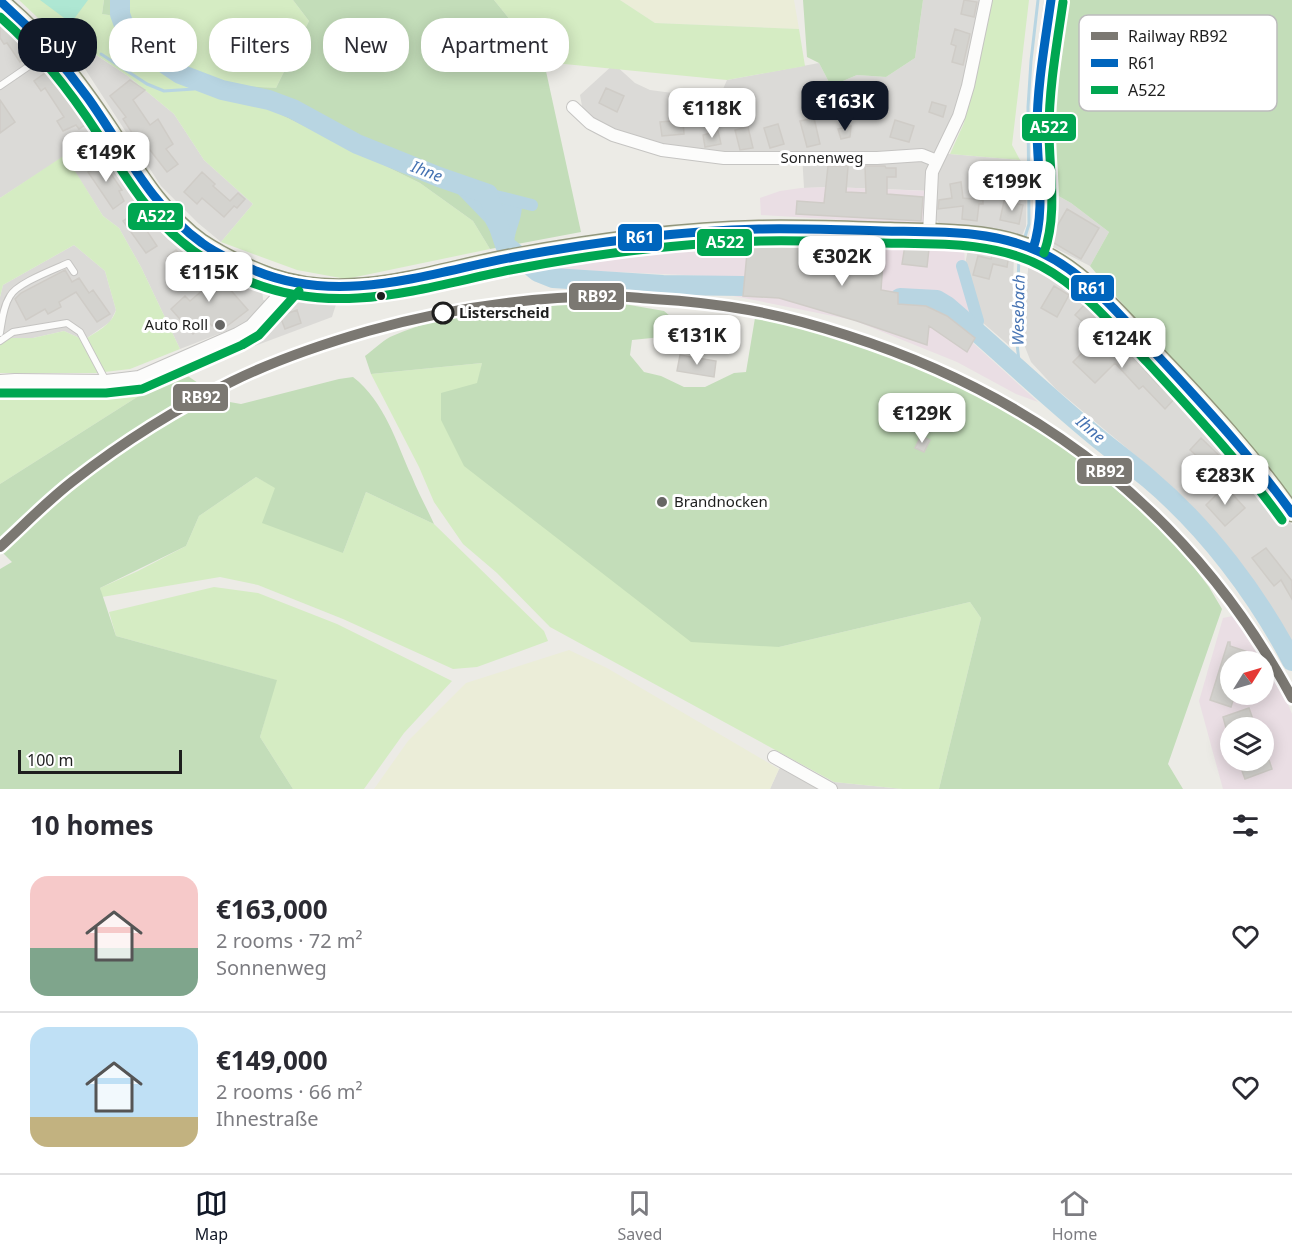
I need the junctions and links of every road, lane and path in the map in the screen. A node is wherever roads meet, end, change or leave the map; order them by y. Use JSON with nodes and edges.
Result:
{"nodes":[{"id":1,"x":986,"y":0,"type":"edge"},
{"id":2,"x":1051,"y":0,"type":"edge"},
{"id":3,"x":0,"y":1,"type":"edge"},
{"id":4,"x":0,"y":12,"type":"edge"},
{"id":5,"x":21,"y":18,"type":"edge"},
{"id":6,"x":18,"y":19,"type":"edge"},
{"id":7,"x":21,"y":72,"type":"edge"},
{"id":8,"x":68,"y":72,"type":"edge"},
{"id":9,"x":0,"y":86,"type":"edge"},
{"id":10,"x":573,"y":107,"type":"dead end"},
{"id":11,"x":937,"y":161,"type":"junction"},
{"id":12,"x":929,"y":232,"type":"junction"},
{"id":13,"x":1026,"y":246,"type":"junction"},
{"id":14,"x":74,"y":272,"type":"dead end"},
{"id":15,"x":290,"y":283,"type":"junction"},
{"id":16,"x":0,"y":333,"type":"edge"},
{"id":17,"x":0,"y":341,"type":"edge"},
{"id":18,"x":0,"y":381,"type":"edge"},
{"id":19,"x":106,"y":381,"type":"junction"},
{"id":20,"x":1292,"y":513,"type":"edge"},
{"id":21,"x":774,"y":757,"type":"dead end"},
{"id":22,"x":831,"y":789,"type":"edge"}],
"edges":[{"from":1,"to":11,"type":"street"},
{"from":2,"to":13,"type":"street"},
{"from":3,"to":5,"type":"main road"},
{"from":4,"to":6,"type":"lane"},
{"from":7,"to":9,"type":"lane"},
{"from":8,"to":15,"type":"main road"},
{"from":10,"to":11,"type":"street","name":"Sonnenweg"},
{"from":11,"to":12,"type":"street"},
{"from":12,"to":13,"type":"main road"},
{"from":12,"to":15,"type":"main road"},
{"from":13,"to":20,"type":"main road"},
{"from":14,"to":16,"type":"lane"},
{"from":15,"to":19,"type":"street"},
{"from":17,"to":19,"type":"lane"},
{"from":18,"to":19,"type":"street"},
{"from":21,"to":22,"type":"street"}]}
